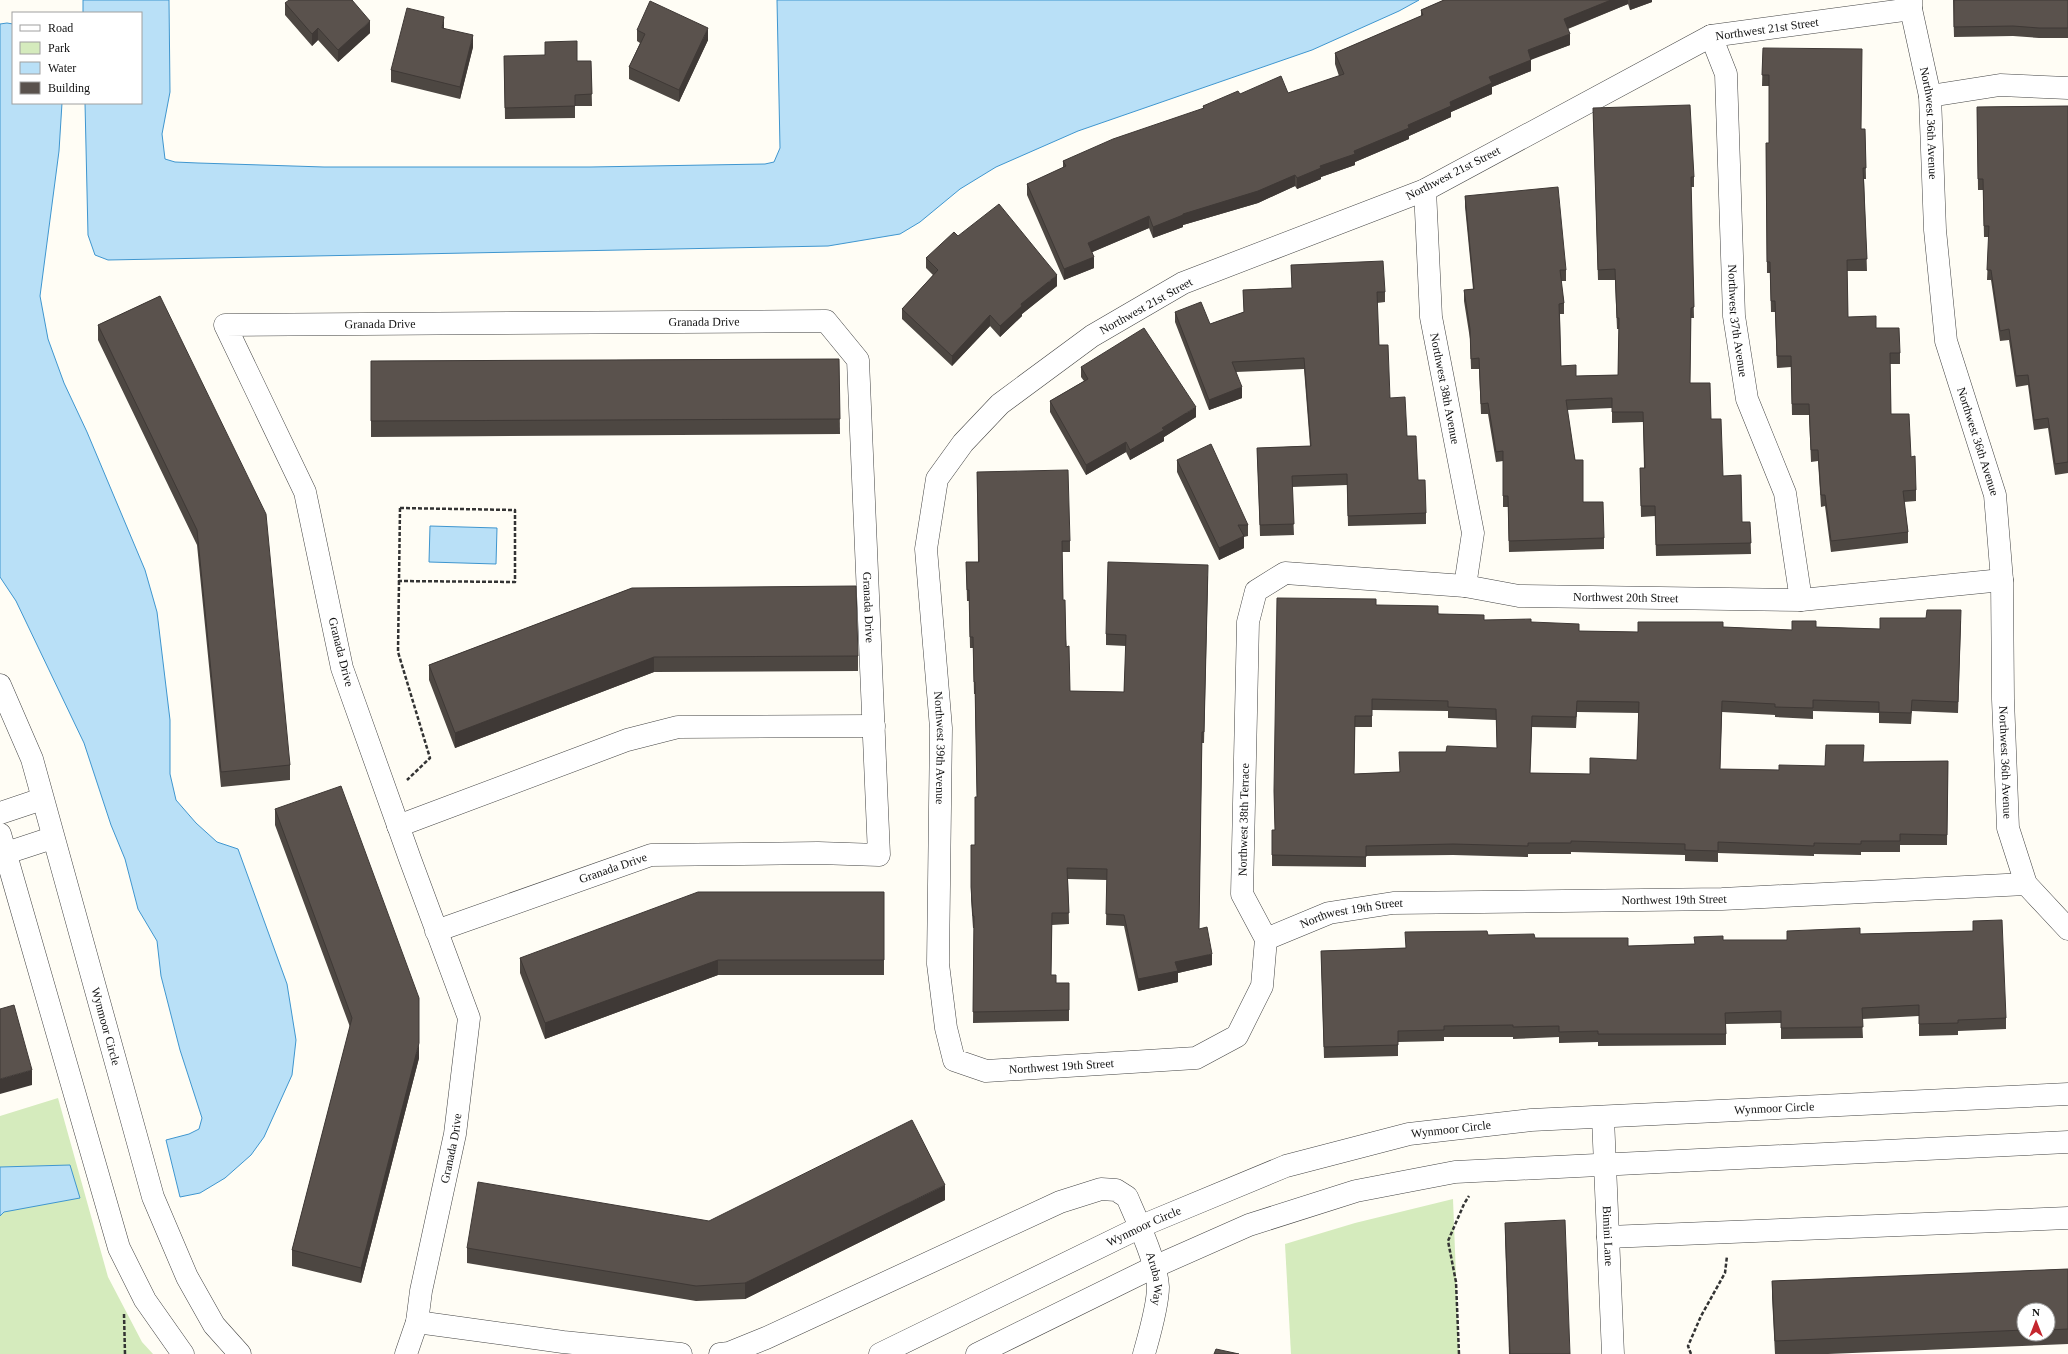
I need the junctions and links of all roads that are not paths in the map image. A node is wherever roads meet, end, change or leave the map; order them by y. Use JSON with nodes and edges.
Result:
{"nodes":[{"id":1,"x":1911,"y":5,"type":"edge"},
{"id":2,"x":1711,"y":36,"type":"junction"},
{"id":3,"x":2068,"y":88,"type":"edge"},
{"id":4,"x":1930,"y":96,"type":"junction"},
{"id":5,"x":1425,"y":190,"type":"junction"},
{"id":6,"x":963,"y":443,"type":"joint"},
{"id":7,"x":2002,"y":580,"type":"junction"},
{"id":8,"x":1465,"y":586,"type":"junction"},
{"id":9,"x":1256,"y":591,"type":"joint"},
{"id":10,"x":1801,"y":600,"type":"junction"},
{"id":11,"x":0,"y":685,"type":"edge"},
{"id":12,"x":874,"y":726,"type":"junction"},
{"id":13,"x":42,"y":799,"type":"junction"},
{"id":14,"x":0,"y":813,"type":"edge"},
{"id":15,"x":398,"y":826,"type":"junction"},
{"id":16,"x":52,"y":838,"type":"junction"},
{"id":17,"x":2,"y":847,"type":"edge"},
{"id":18,"x":2026,"y":884,"type":"junction"},
{"id":19,"x":2068,"y":929,"type":"edge"},
{"id":20,"x":436,"y":930,"type":"junction"},
{"id":21,"x":1266,"y":939,"type":"junction"},
{"id":22,"x":954,"y":1060,"type":"joint"},
{"id":23,"x":2068,"y":1094,"type":"edge"},
{"id":24,"x":1603,"y":1118,"type":"junction"},
{"id":25,"x":2068,"y":1142,"type":"edge"},
{"id":26,"x":1604,"y":1163,"type":"junction"},
{"id":27,"x":2068,"y":1218,"type":"edge"},
{"id":28,"x":1139,"y":1228,"type":"junction"},
{"id":29,"x":1608,"y":1237,"type":"junction"},
{"id":30,"x":1154,"y":1267,"type":"junction"},
{"id":31,"x":417,"y":1322,"type":"junction"},
{"id":32,"x":183,"y":1354,"type":"edge"},
{"id":33,"x":240,"y":1354,"type":"edge"},
{"id":34,"x":406,"y":1354,"type":"edge"},
{"id":35,"x":422,"y":1354,"type":"edge"},
{"id":36,"x":681,"y":1354,"type":"edge"},
{"id":37,"x":720,"y":1354,"type":"edge"},
{"id":38,"x":880,"y":1354,"type":"edge"},
{"id":39,"x":977,"y":1354,"type":"edge"},
{"id":40,"x":1144,"y":1354,"type":"edge"},
{"id":41,"x":1613,"y":1354,"type":"edge"}],
"edges":[{"from":1,"to":2,"type":"street","name":"Northwest 21st Street"},
{"from":1,"to":4,"type":"street","name":"Northwest 36th Avenue"},
{"from":2,"to":5,"type":"street","name":"Northwest 21st Street"},
{"from":2,"to":10,"type":"street","name":"Northwest 37th Avenue"},
{"from":3,"to":4,"type":"street"},
{"from":4,"to":7,"type":"street","name":"Northwest 36th Avenue"},
{"from":5,"to":6,"type":"street","name":"Northwest 21st Street"},
{"from":5,"to":8,"type":"street","name":"Northwest 38th Avenue"},
{"from":6,"to":22,"type":"street","name":"Northwest 39th Avenue"},
{"from":7,"to":10,"type":"street","name":"Northwest 20th Street"},
{"from":7,"to":18,"type":"street","name":"Northwest 36th Avenue"},
{"from":8,"to":9,"type":"street","name":"Northwest 20th Street"},
{"from":8,"to":10,"type":"street","name":"Northwest 20th Street"},
{"from":9,"to":21,"type":"street","name":"Northwest 38th Terrace"},
{"from":11,"to":13,"type":"street","name":"Wynmoor Circle"},
{"from":12,"to":15,"type":"street"},
{"from":12,"to":15,"type":"street","name":"Granada Drive"},
{"from":12,"to":20,"type":"street","name":"Granada Drive"},
{"from":13,"to":14,"type":"street"},
{"from":13,"to":16,"type":"street","name":"Wynmoor Circle"},
{"from":15,"to":20,"type":"street","name":"Granada Drive"},
{"from":16,"to":17,"type":"street"},
{"from":16,"to":33,"type":"street","name":"Wynmoor Circle"},
{"from":17,"to":32,"type":"street"},
{"from":18,"to":19,"type":"street"},
{"from":18,"to":21,"type":"street","name":"Northwest 19th Street"},
{"from":20,"to":31,"type":"street","name":"Granada Drive"},
{"from":21,"to":22,"type":"street","name":"Northwest 19th Street"},
{"from":23,"to":24,"type":"street","name":"Wynmoor Circle"},
{"from":24,"to":26,"type":"street","name":"Bimini Lane"},
{"from":24,"to":28,"type":"street","name":"Wynmoor Circle"},
{"from":25,"to":26,"type":"street"},
{"from":26,"to":29,"type":"street","name":"Bimini Lane"},
{"from":26,"to":30,"type":"street"},
{"from":27,"to":29,"type":"street"},
{"from":28,"to":30,"type":"street","name":"Aruba Way"},
{"from":28,"to":37,"type":"street","name":"Aruba Way"},
{"from":28,"to":38,"type":"street","name":"Wynmoor Circle"},
{"from":29,"to":41,"type":"street","name":"Bimini Lane"},
{"from":30,"to":39,"type":"street"},
{"from":30,"to":40,"type":"street","name":"Aruba Way"},
{"from":31,"to":34,"type":"street","name":"Granada Drive"},
{"from":31,"to":35,"type":"street","name":"Granada Drive"},
{"from":31,"to":36,"type":"street"}]}
